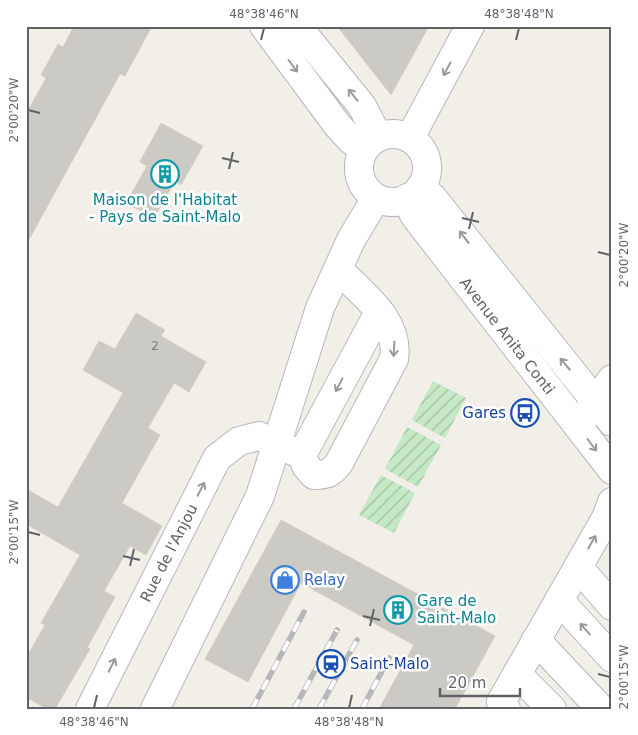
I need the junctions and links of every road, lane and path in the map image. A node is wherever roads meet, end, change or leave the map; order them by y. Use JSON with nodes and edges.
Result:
{"nodes":[{"id":1,"x":264,"y":26,"type":"edge"},
{"id":2,"x":297,"y":26,"type":"edge"},
{"id":3,"x":470,"y":26,"type":"edge"},
{"id":4,"x":410,"y":138,"type":"junction"},
{"id":5,"x":371,"y":143,"type":"junction"},
{"id":6,"x":413,"y":193,"type":"junction"},
{"id":7,"x":376,"y":198,"type":"junction"},
{"id":8,"x":338,"y":269,"type":"junction"},
{"id":9,"x":379,"y":312,"type":"junction"},
{"id":10,"x":612,"y":378,"type":"edge"},
{"id":11,"x":604,"y":412,"type":"edge"},
{"id":12,"x":573,"y":420,"type":"junction"},
{"id":13,"x":290,"y":450,"type":"junction"},
{"id":14,"x":612,"y":470,"type":"edge"},
{"id":15,"x":610,"y":513,"type":"edge"},
{"id":16,"x":578,"y":567,"type":"junction"},
{"id":17,"x":559,"y":600,"type":"junction"},
{"id":18,"x":612,"y":606,"type":"edge"},
{"id":19,"x":536,"y":640,"type":"junction"},
{"id":20,"x":612,"y":658,"type":"edge"},
{"id":21,"x":517,"y":674,"type":"junction"},
{"id":22,"x":90,"y":709,"type":"edge"},
{"id":23,"x":156,"y":709,"type":"edge"},
{"id":24,"x":506,"y":709,"type":"edge"},
{"id":25,"x":552,"y":709,"type":"edge"},
{"id":26,"x":600,"y":709,"type":"edge"}],
"edges":[{"from":1,"to":5,"type":"street","one_way":true},
{"from":5,"to":2,"type":"street","one_way":true},
{"from":3,"to":4,"type":"street","one_way":true},
{"from":4,"to":5,"type":"street"},
{"from":4,"to":6,"type":"street"},
{"from":5,"to":7,"type":"street"},
{"from":6,"to":7,"type":"street"},
{"from":11,"to":6,"type":"street","name":"Avenue Anita Conti","one_way":true},
{"from":6,"to":12,"type":"street","name":"Avenue Anita Conti"},
{"from":7,"to":8,"type":"street"},
{"from":8,"to":9,"type":"street"},
{"from":8,"to":13,"type":"street"},
{"from":9,"to":13,"type":"street","one_way":true},
{"from":9,"to":13,"type":"street","one_way":true},
{"from":10,"to":11,"type":"street"},
{"from":11,"to":12,"type":"street"},
{"from":12,"to":14,"type":"street","name":"Avenue Anita Conti","one_way":true},
{"from":22,"to":13,"type":"street","name":"Rue de l'Anjou","one_way":true},
{"from":13,"to":23,"type":"street"},
{"from":16,"to":15,"type":"street","one_way":true},
{"from":16,"to":17,"type":"street"},
{"from":16,"to":18,"type":"street"},
{"from":17,"to":19,"type":"street"},
{"from":20,"to":17,"type":"street","one_way":true},
{"from":19,"to":21,"type":"street"},
{"from":19,"to":26,"type":"street"},
{"from":21,"to":24,"type":"street"},
{"from":21,"to":25,"type":"street"}]}
